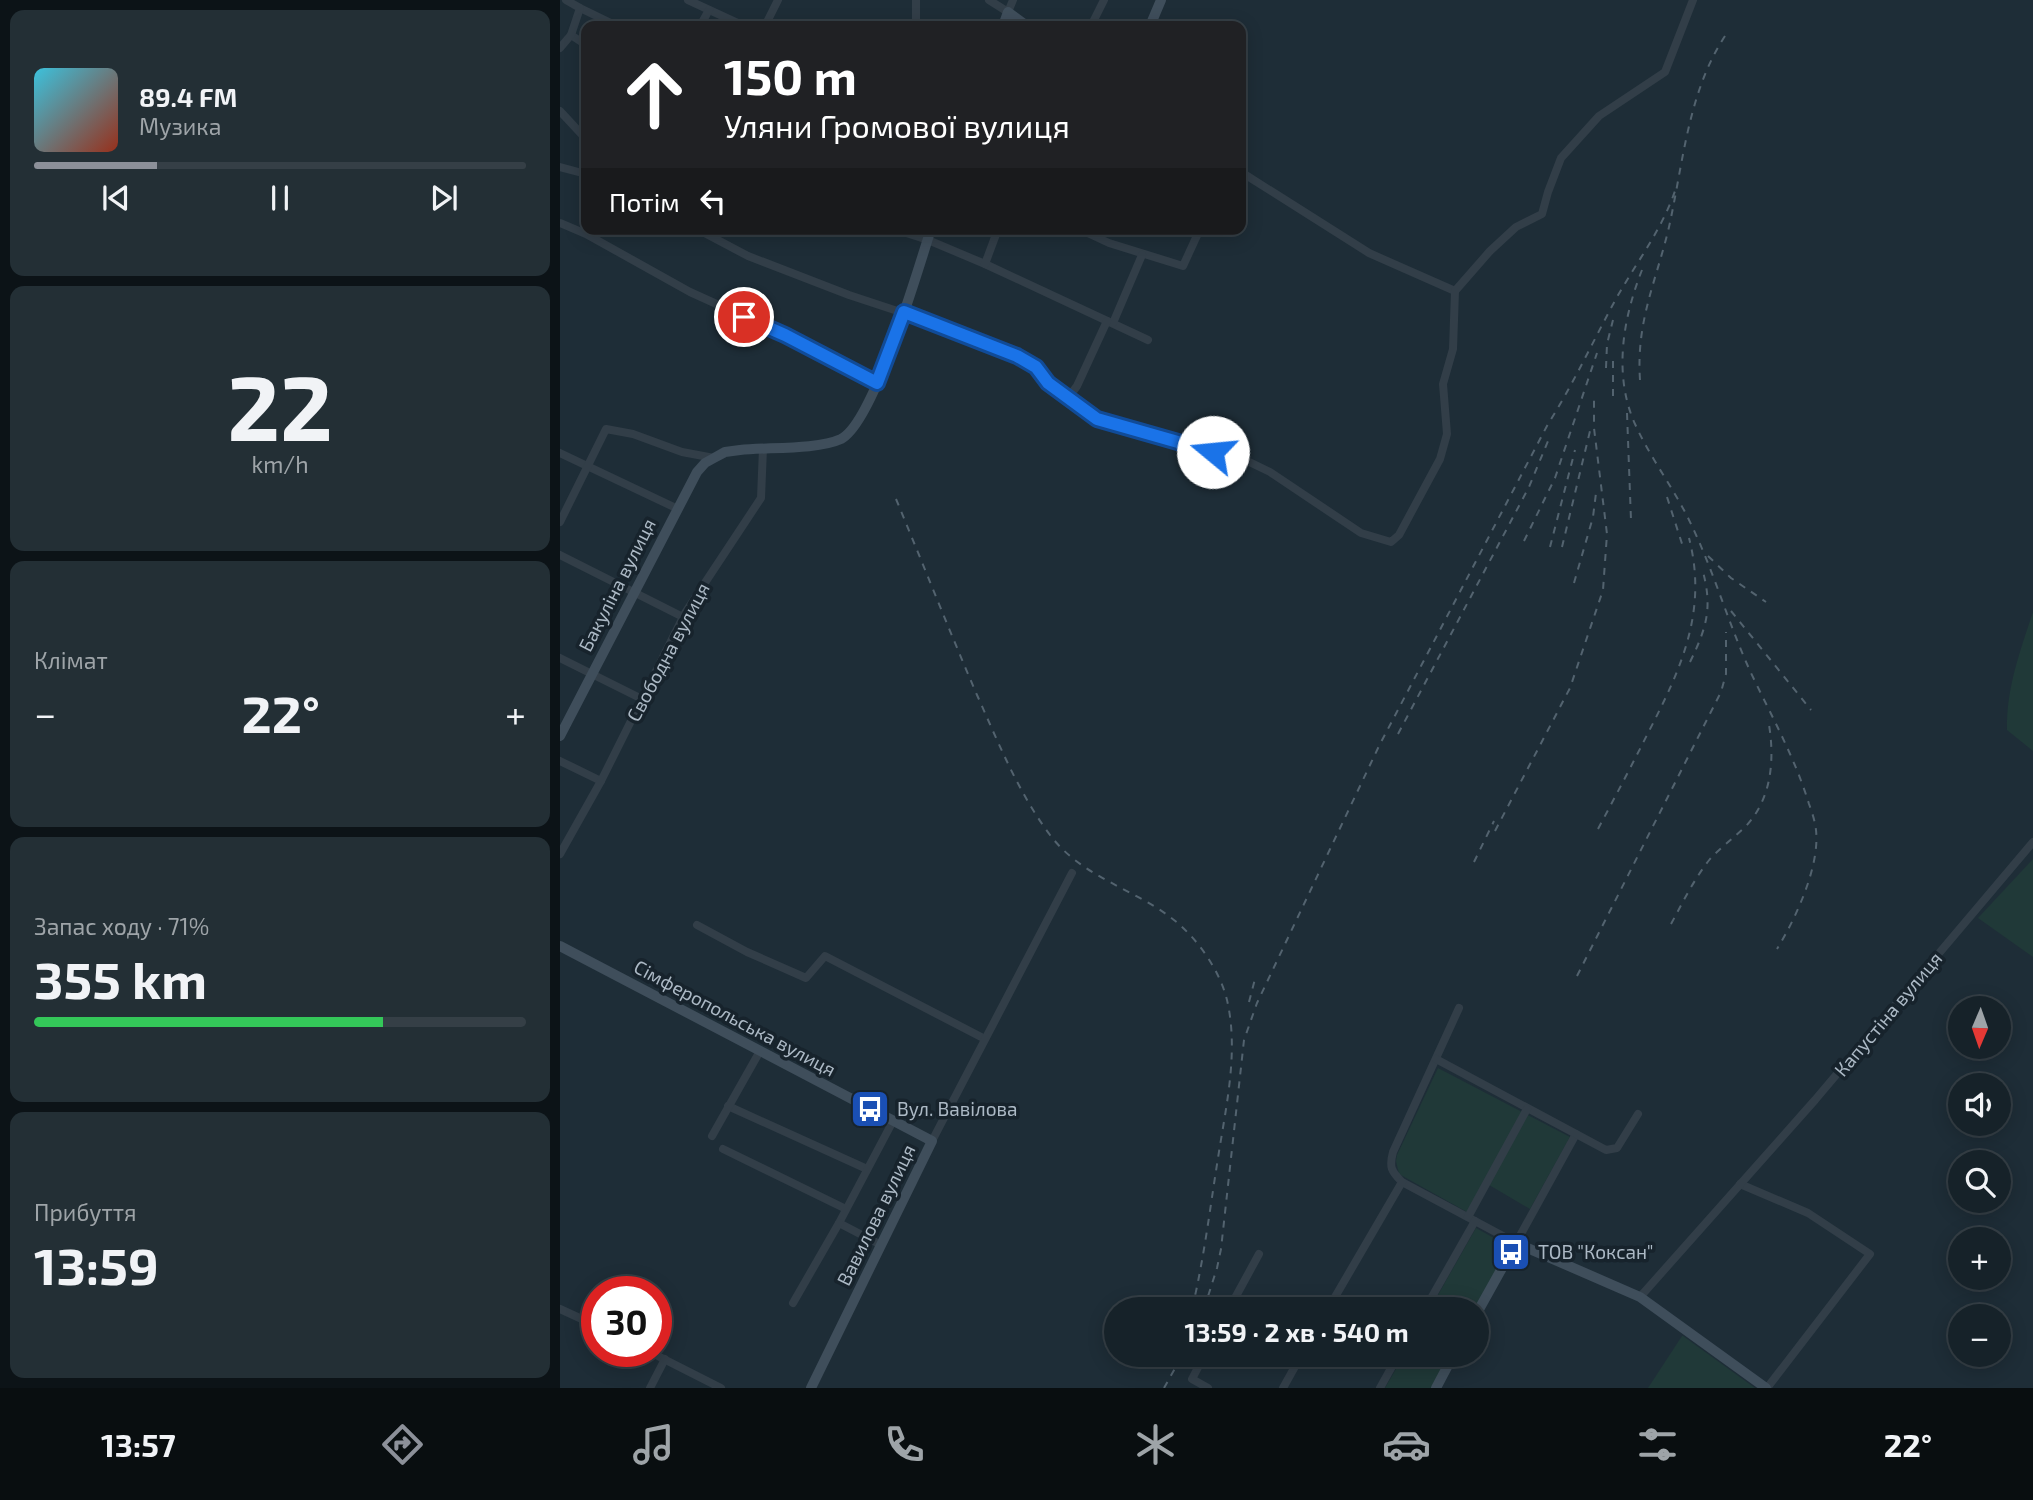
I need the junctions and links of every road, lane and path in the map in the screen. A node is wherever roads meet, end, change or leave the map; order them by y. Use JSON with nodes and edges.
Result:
{"nodes":[{"id":1,"x":566,"y":0,"type":"edge"},
{"id":2,"x":688,"y":0,"type":"edge"},
{"id":3,"x":778,"y":0,"type":"edge"},
{"id":4,"x":916,"y":0,"type":"edge"},
{"id":5,"x":989,"y":0,"type":"edge"},
{"id":6,"x":1013,"y":0,"type":"edge"},
{"id":7,"x":1104,"y":0,"type":"edge"},
{"id":8,"x":1161,"y":0,"type":"edge"},
{"id":9,"x":1693,"y":0,"type":"edge"},
{"id":10,"x":580,"y":8,"type":"junction"},
{"id":11,"x":709,"y":10,"type":"junction"},
{"id":12,"x":1008,"y":12,"type":"junction"},
{"id":13,"x":607,"y":21,"type":"edge"},
{"id":14,"x":703,"y":21,"type":"edge"},
{"id":15,"x":733,"y":21,"type":"edge"},
{"id":16,"x":768,"y":21,"type":"edge"},
{"id":17,"x":916,"y":21,"type":"edge"},
{"id":18,"x":1005,"y":21,"type":"edge"},
{"id":19,"x":1020,"y":21,"type":"edge"},
{"id":20,"x":1094,"y":21,"type":"edge"},
{"id":21,"x":1152,"y":21,"type":"edge"},
{"id":22,"x":571,"y":35,"type":"junction"},
{"id":23,"x":581,"y":42,"type":"edge"},
{"id":24,"x":560,"y":48,"type":"edge"},
{"id":25,"x":560,"y":111,"type":"edge"},
{"id":26,"x":581,"y":134,"type":"edge"},
{"id":27,"x":560,"y":167,"type":"edge"},
{"id":28,"x":581,"y":173,"type":"edge"},
{"id":29,"x":1246,"y":175,"type":"edge"},
{"id":30,"x":560,"y":223,"type":"edge"},
{"id":31,"x":581,"y":230,"type":"edge"},
{"id":32,"x":592,"y":235,"type":"edge"},
{"id":33,"x":708,"y":235,"type":"edge"},
{"id":34,"x":929,"y":235,"type":"edge"},
{"id":35,"x":931,"y":235,"type":"edge"},
{"id":36,"x":996,"y":235,"type":"edge"},
{"id":37,"x":1094,"y":235,"type":"edge"},
{"id":38,"x":1197,"y":235,"type":"edge"},
{"id":39,"x":1142,"y":255,"type":"junction"},
{"id":40,"x":985,"y":264,"type":"junction"},
{"id":41,"x":1455,"y":291,"type":"junction"},
{"id":42,"x":904,"y":312,"type":"junction"},
{"id":43,"x":1110,"y":322,"type":"junction"},
{"id":44,"x":1148,"y":340,"type":"dead end"},
{"id":45,"x":877,"y":383,"type":"junction"},
{"id":46,"x":1068,"y":398,"type":"junction"},
{"id":47,"x":763,"y":448,"type":"junction"},
{"id":48,"x":560,"y":453,"type":"edge"},
{"id":49,"x":714,"y":458,"type":"junction"},
{"id":50,"x":588,"y":466,"type":"junction"},
{"id":51,"x":676,"y":508,"type":"junction"},
{"id":52,"x":560,"y":522,"type":"edge"},
{"id":53,"x":560,"y":555,"type":"edge"},
{"id":54,"x":633,"y":592,"type":"junction"},
{"id":55,"x":683,"y":617,"type":"junction"},
{"id":56,"x":560,"y":658,"type":"edge"},
{"id":57,"x":592,"y":674,"type":"junction"},
{"id":58,"x":642,"y":699,"type":"junction"},
{"id":59,"x":560,"y":736,"type":"edge"},
{"id":60,"x":560,"y":761,"type":"edge"},
{"id":61,"x":601,"y":781,"type":"junction"},
{"id":62,"x":2033,"y":842,"type":"edge"},
{"id":63,"x":560,"y":855,"type":"edge"},
{"id":64,"x":1072,"y":873,"type":"dead end"},
{"id":65,"x":697,"y":925,"type":"dead end"},
{"id":66,"x":560,"y":946,"type":"edge"},
{"id":67,"x":1459,"y":1008,"type":"dead end"},
{"id":68,"x":985,"y":1039,"type":"junction"},
{"id":69,"x":760,"y":1051,"type":"junction"},
{"id":70,"x":1436,"y":1059,"type":"junction"},
{"id":71,"x":729,"y":1106,"type":"junction"},
{"id":72,"x":1527,"y":1109,"type":"junction"},
{"id":73,"x":1638,"y":1114,"type":"dead end"},
{"id":74,"x":893,"y":1121,"type":"junction"},
{"id":75,"x":1576,"y":1134,"type":"junction"},
{"id":76,"x":712,"y":1136,"type":"dead end"},
{"id":77,"x":932,"y":1141,"type":"junction"},
{"id":78,"x":723,"y":1149,"type":"dead end"},
{"id":79,"x":867,"y":1169,"type":"junction"},
{"id":80,"x":1402,"y":1182,"type":"junction"},
{"id":81,"x":1740,"y":1184,"type":"junction"},
{"id":82,"x":846,"y":1209,"type":"junction"},
{"id":83,"x":1472,"y":1219,"type":"junction"},
{"id":84,"x":839,"y":1223,"type":"junction"},
{"id":85,"x":1516,"y":1243,"type":"junction"},
{"id":86,"x":881,"y":1245,"type":"junction"},
{"id":87,"x":1259,"y":1254,"type":"dead end"},
{"id":88,"x":1236,"y":1297,"type":"edge"},
{"id":89,"x":1335,"y":1297,"type":"edge"},
{"id":90,"x":1431,"y":1297,"type":"edge"},
{"id":91,"x":1486,"y":1297,"type":"edge"},
{"id":92,"x":1640,"y":1297,"type":"junction"},
{"id":93,"x":793,"y":1303,"type":"dead end"},
{"id":94,"x":560,"y":1309,"type":"edge"},
{"id":95,"x":581,"y":1319,"type":"edge"},
{"id":96,"x":672,"y":1363,"type":"edge"},
{"id":97,"x":661,"y":1367,"type":"edge"},
{"id":98,"x":1198,"y":1367,"type":"edge"},
{"id":99,"x":1295,"y":1367,"type":"edge"},
{"id":100,"x":1392,"y":1367,"type":"edge"},
{"id":101,"x":1447,"y":1367,"type":"edge"},
{"id":102,"x":702,"y":1378,"type":"junction"},
{"id":103,"x":650,"y":1388,"type":"edge"},
{"id":104,"x":697,"y":1388,"type":"edge"},
{"id":105,"x":721,"y":1388,"type":"edge"},
{"id":106,"x":811,"y":1388,"type":"edge"},
{"id":107,"x":1208,"y":1388,"type":"edge"},
{"id":108,"x":1283,"y":1388,"type":"edge"},
{"id":109,"x":1380,"y":1388,"type":"edge"},
{"id":110,"x":1436,"y":1388,"type":"edge"},
{"id":111,"x":1767,"y":1388,"type":"edge"}],
"edges":[{"from":1,"to":10,"type":"street"},
{"from":2,"to":11,"type":"street"},
{"from":3,"to":16,"type":"street"},
{"from":4,"to":17,"type":"street"},
{"from":5,"to":12,"type":"street"},
{"from":6,"to":12,"type":"street"},
{"from":7,"to":20,"type":"street"},
{"from":8,"to":21,"type":"street"},
{"from":9,"to":41,"type":"street"},
{"from":10,"to":13,"type":"street"},
{"from":10,"to":22,"type":"street"},
{"from":11,"to":14,"type":"street"},
{"from":11,"to":15,"type":"street"},
{"from":12,"to":18,"type":"street"},
{"from":12,"to":19,"type":"street"},
{"from":22,"to":23,"type":"street"},
{"from":22,"to":24,"type":"street"},
{"from":25,"to":26,"type":"street"},
{"from":27,"to":28,"type":"street"},
{"from":29,"to":41,"type":"street"},
{"from":30,"to":31,"type":"street"},
{"from":32,"to":45,"type":"street"},
{"from":33,"to":42,"type":"street"},
{"from":34,"to":42,"type":"street"},
{"from":35,"to":40,"type":"street"},
{"from":36,"to":40,"type":"street"},
{"from":37,"to":39,"type":"street"},
{"from":38,"to":39,"type":"street"},
{"from":39,"to":43,"type":"street"},
{"from":40,"to":43,"type":"street"},
{"from":41,"to":46,"type":"street"},
{"from":42,"to":45,"type":"street"},
{"from":42,"to":46,"type":"street"},
{"from":43,"to":44,"type":"street"},
{"from":43,"to":46,"type":"street"},
{"from":45,"to":47,"type":"street"},
{"from":47,"to":49,"type":"street"},
{"from":47,"to":55,"type":"street","name":"Свободна вулиця"},
{"from":48,"to":50,"type":"street"},
{"from":49,"to":50,"type":"street"},
{"from":49,"to":51,"type":"street","name":"Бакуліна вулиця"},
{"from":50,"to":51,"type":"street"},
{"from":50,"to":52,"type":"street"},
{"from":51,"to":54,"type":"street","name":"Бакуліна вулиця"},
{"from":53,"to":54,"type":"street"},
{"from":54,"to":55,"type":"street"},
{"from":54,"to":57,"type":"street","name":"Бакуліна вулиця"},
{"from":55,"to":58,"type":"street","name":"Свободна вулиця"},
{"from":56,"to":57,"type":"street"},
{"from":57,"to":58,"type":"street"},
{"from":57,"to":59,"type":"street","name":"Бакуліна вулиця"},
{"from":58,"to":61,"type":"street","name":"Свободна вулиця"},
{"from":60,"to":61,"type":"street"},
{"from":61,"to":63,"type":"street","name":"Свободна вулиця"},
{"from":62,"to":81,"type":"street","name":"Капустіна вулиця"},
{"from":64,"to":68,"type":"street","name":"Вавилова вулиця"},
{"from":65,"to":68,"type":"street"},
{"from":66,"to":69,"type":"street","name":"Сімферопольська вулиця"},
{"from":67,"to":70,"type":"street"},
{"from":68,"to":77,"type":"street","name":"Вавилова вулиця"},
{"from":69,"to":71,"type":"street"},
{"from":69,"to":74,"type":"street","name":"Сімферопольська вулиця"},
{"from":70,"to":72,"type":"street"},
{"from":70,"to":80,"type":"street"},
{"from":71,"to":76,"type":"street"},
{"from":71,"to":79,"type":"street"},
{"from":72,"to":75,"type":"street"},
{"from":72,"to":83,"type":"street"},
{"from":73,"to":75,"type":"street"},
{"from":74,"to":77,"type":"street","name":"Сімферопольська вулиця"},
{"from":74,"to":79,"type":"street"},
{"from":75,"to":85,"type":"street"},
{"from":77,"to":86,"type":"street","name":"Вавилова вулиця"},
{"from":78,"to":82,"type":"street"},
{"from":79,"to":82,"type":"street"},
{"from":80,"to":83,"type":"street"},
{"from":80,"to":89,"type":"street"},
{"from":81,"to":92,"type":"street","name":"Капустіна вулиця"},
{"from":81,"to":111,"type":"street"},
{"from":82,"to":84,"type":"street"},
{"from":83,"to":85,"type":"street"},
{"from":83,"to":90,"type":"street"},
{"from":84,"to":86,"type":"street"},
{"from":84,"to":93,"type":"street"},
{"from":85,"to":91,"type":"street"},
{"from":85,"to":92,"type":"street"},
{"from":86,"to":106,"type":"street","name":"Вавилова вулиця"},
{"from":87,"to":88,"type":"street"},
{"from":92,"to":111,"type":"street"},
{"from":94,"to":95,"type":"street"},
{"from":96,"to":102,"type":"street"},
{"from":97,"to":103,"type":"street"},
{"from":98,"to":107,"type":"street"},
{"from":99,"to":108,"type":"street"},
{"from":100,"to":109,"type":"street"},
{"from":101,"to":110,"type":"street"},
{"from":102,"to":104,"type":"street"},
{"from":102,"to":105,"type":"street"}]}
